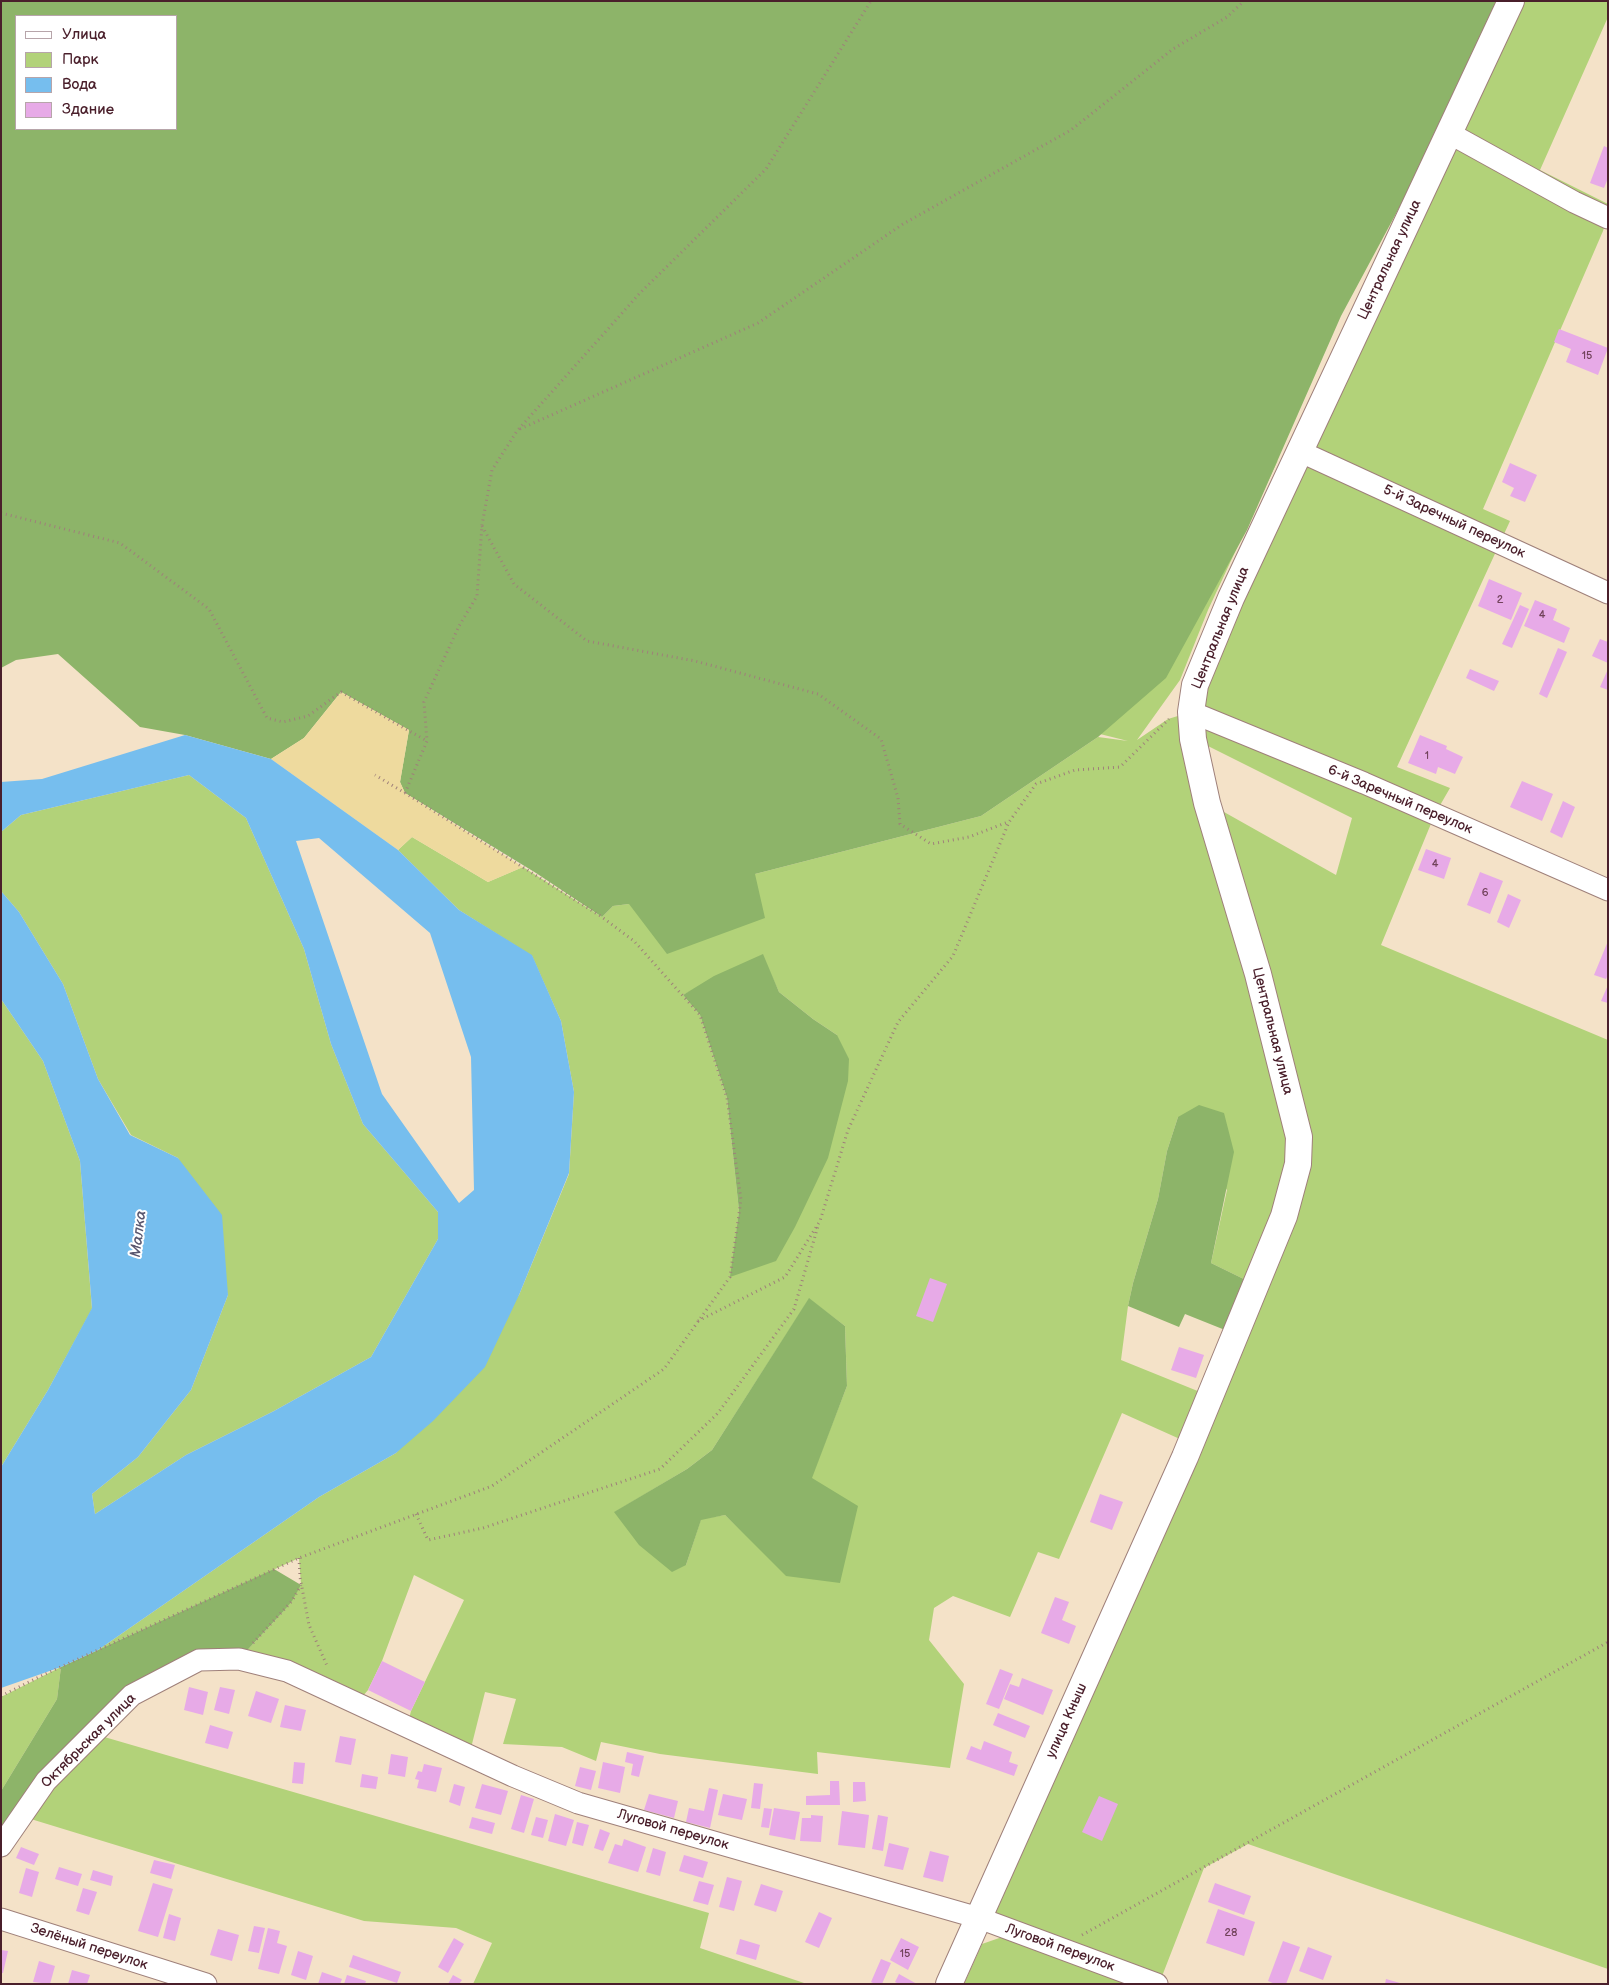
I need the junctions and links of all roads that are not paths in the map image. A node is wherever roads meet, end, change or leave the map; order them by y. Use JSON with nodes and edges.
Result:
{"nodes":[{"id":1,"x":1511,"y":1,"type":"edge"},
{"id":2,"x":1449,"y":133,"type":"junction"},
{"id":3,"x":1608,"y":218,"type":"edge"},
{"id":4,"x":1299,"y":451,"type":"junction"},
{"id":5,"x":1608,"y":593,"type":"edge"},
{"id":6,"x":1191,"y":712,"type":"junction"},
{"id":7,"x":1608,"y":890,"type":"edge"},
{"id":8,"x":1185,"y":1458,"type":"joint"},
{"id":9,"x":199,"y":1660,"type":"joint"},
{"id":10,"x":1,"y":1846,"type":"edge"},
{"id":11,"x":979,"y":1918,"type":"junction"},
{"id":12,"x":1,"y":1919,"type":"edge"},
{"id":13,"x":206,"y":1984,"type":"edge"},
{"id":14,"x":950,"y":1984,"type":"edge"},
{"id":15,"x":1157,"y":1984,"type":"edge"}],
"edges":[{"from":1,"to":2,"type":"street","name":"Центральная улица"},
{"from":2,"to":3,"type":"street"},
{"from":2,"to":4,"type":"street","name":"Центральная улица"},
{"from":4,"to":5,"type":"street","name":"5-й Заречный переулок"},
{"from":4,"to":6,"type":"street","name":"Центральная улица"},
{"from":6,"to":7,"type":"street","name":"6-й Заречный переулок"},
{"from":6,"to":8,"type":"street","name":"Центральная улица"},
{"from":8,"to":11,"type":"street","name":"улица Кныш"},
{"from":9,"to":10,"type":"street","name":"Октябрьская улица"},
{"from":9,"to":11,"type":"street","name":"Луговой переулок"},
{"from":11,"to":14,"type":"street","name":"улица Кныш"},
{"from":11,"to":15,"type":"street","name":"Луговой переулок"},
{"from":12,"to":13,"type":"street","name":"Зелёный переулок"}]}
